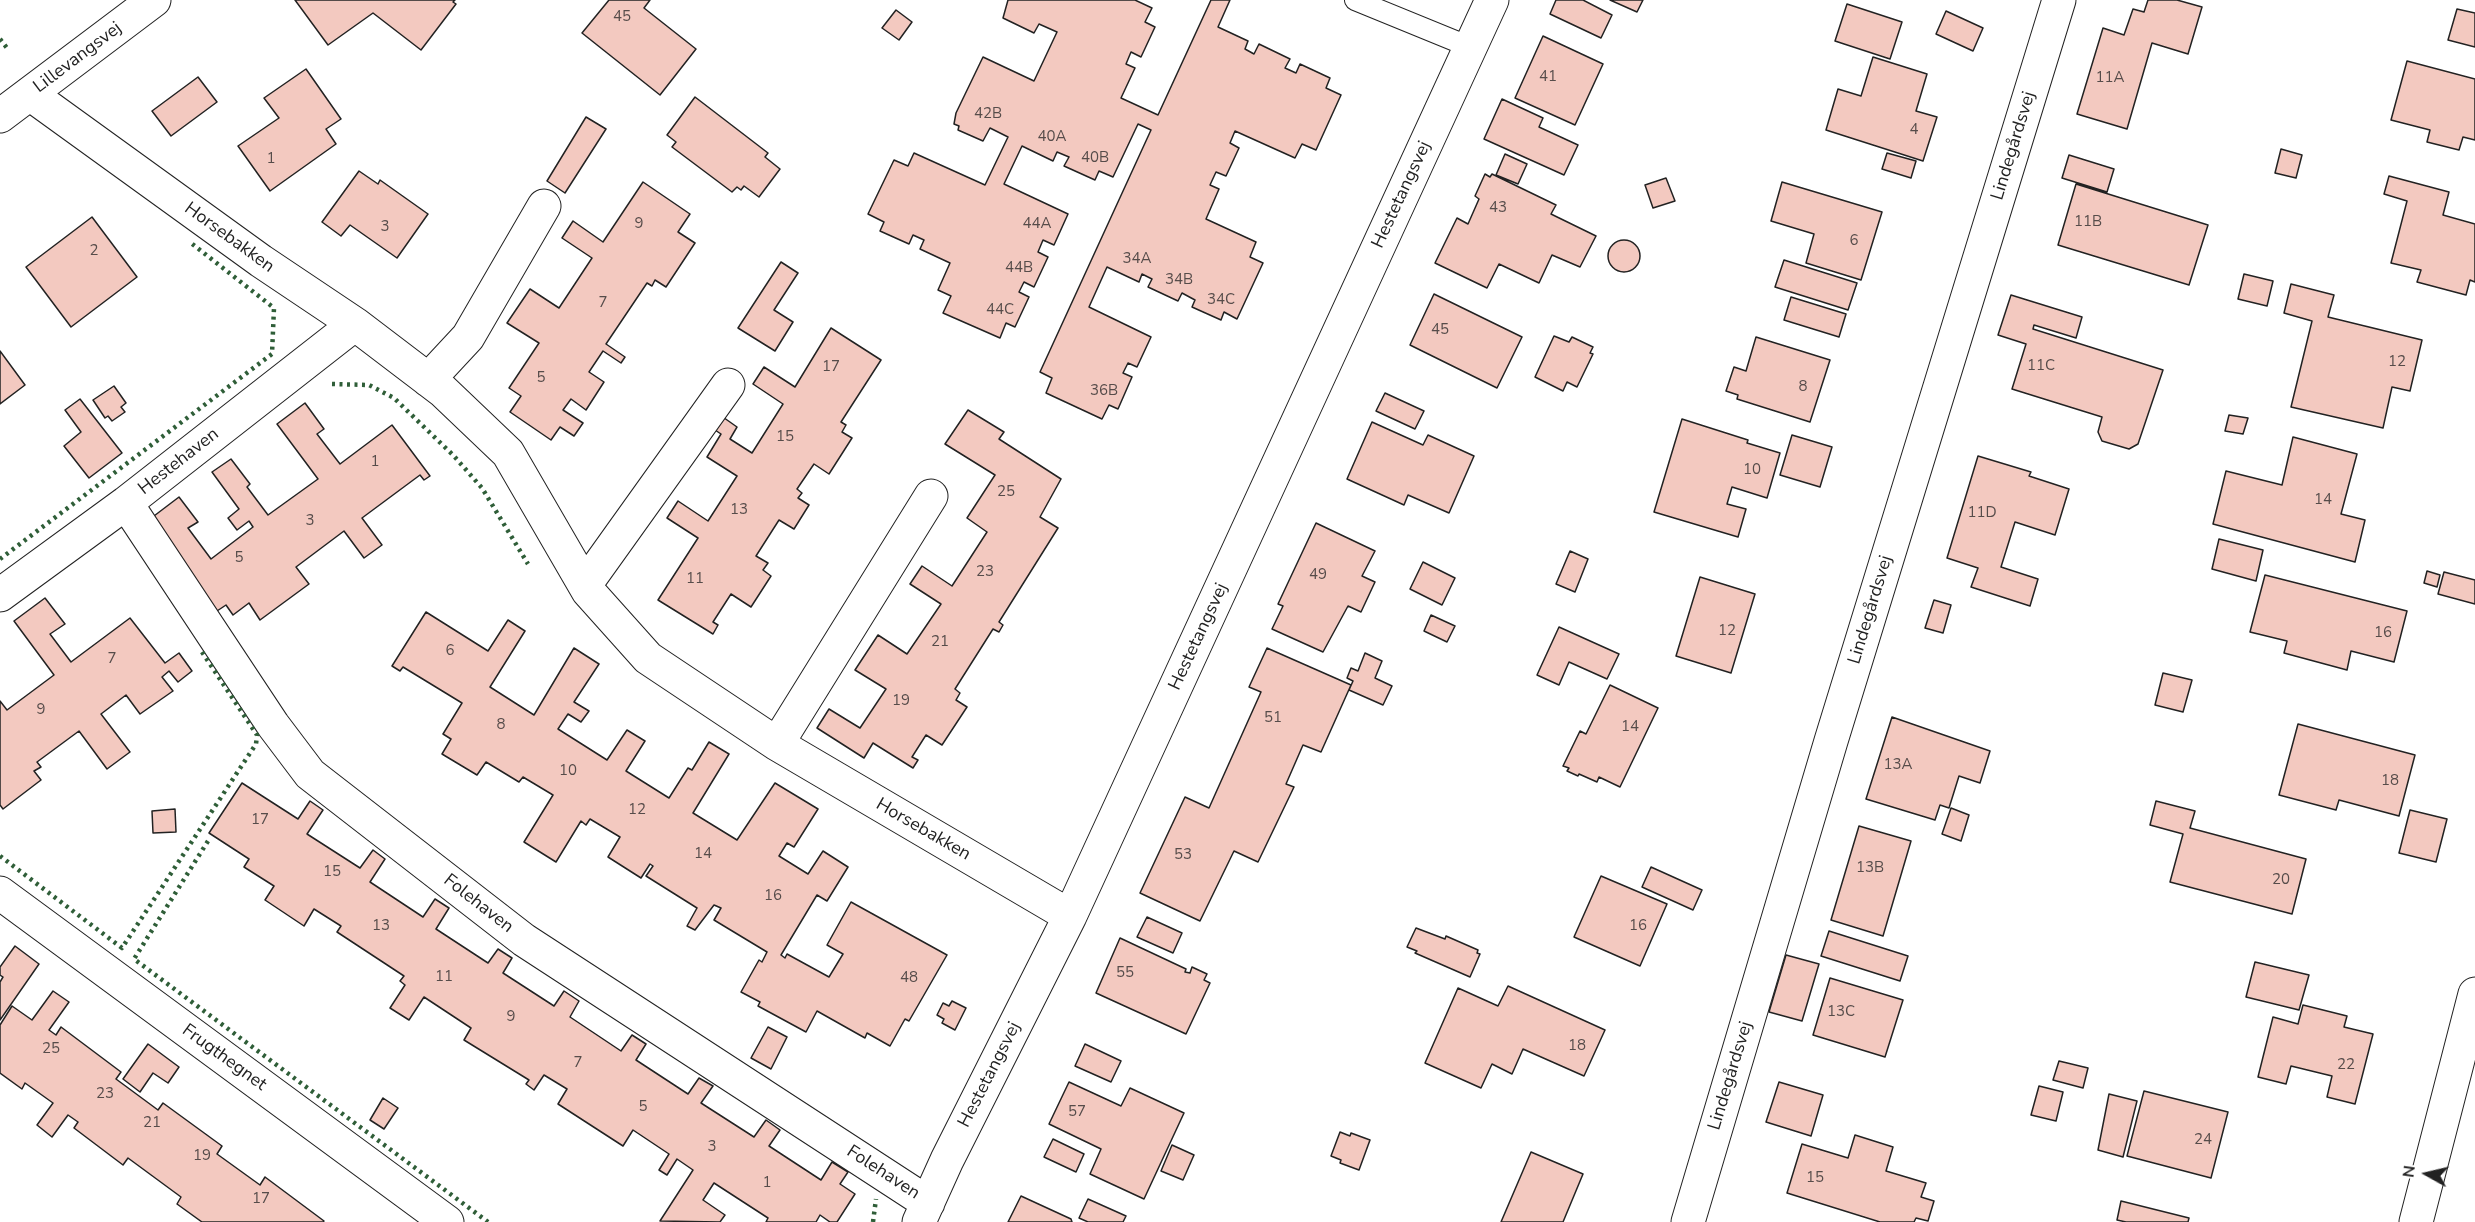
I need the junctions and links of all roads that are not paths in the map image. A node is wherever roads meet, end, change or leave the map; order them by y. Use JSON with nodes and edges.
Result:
{"nodes":[{"id":1,"x":154,"y":0,"type":"edge"},
{"id":2,"x":1355,"y":0,"type":"edge"},
{"id":3,"x":1492,"y":0,"type":"edge"},
{"id":4,"x":2059,"y":0,"type":"edge"},
{"id":5,"x":1470,"y":47,"type":"junction"},
{"id":6,"x":30,"y":94,"type":"junction"},
{"id":7,"x":0,"y":116,"type":"edge"},
{"id":8,"x":544,"y":206,"type":"dead end"},
{"id":9,"x":355,"y":324,"type":"junction"},
{"id":10,"x":428,"y":380,"type":"junction"},
{"id":11,"x":728,"y":385,"type":"dead end"},
{"id":12,"x":931,"y":496,"type":"dead end"},
{"id":13,"x":126,"y":503,"type":"junction"},
{"id":14,"x":585,"y":585,"type":"junction"},
{"id":15,"x":0,"y":595,"type":"edge"},
{"id":16,"x":777,"y":744,"type":"junction"},
{"id":17,"x":0,"y":893,"type":"edge"},
{"id":18,"x":1070,"y":916,"type":"junction"},
{"id":19,"x":2475,"y":994,"type":"edge"},
{"id":20,"x":924,"y":1212,"type":"edge"},
{"id":21,"x":447,"y":1222,"type":"edge"},
{"id":22,"x":1688,"y":1222,"type":"edge"},
{"id":23,"x":2416,"y":1222,"type":"edge"}],
"edges":[{"from":1,"to":6,"type":"street","name":"Lillevangsvej"},
{"from":2,"to":5,"type":"lane"},
{"from":3,"to":5,"type":"street","name":"Hestetangsvej"},
{"from":4,"to":22,"type":"street","name":"Lindegårdsvej"},
{"from":5,"to":18,"type":"street","name":"Hestetangsvej"},
{"from":6,"to":7,"type":"street","name":"Lillevangsvej"},
{"from":6,"to":9,"type":"street","name":"Horsebakken"},
{"from":8,"to":10,"type":"street"},
{"from":9,"to":10,"type":"street","name":"Horsebakken"},
{"from":9,"to":13,"type":"street","name":"Hestehaven"},
{"from":10,"to":14,"type":"street","name":"Horsebakken"},
{"from":11,"to":14,"type":"street"},
{"from":12,"to":16,"type":"street"},
{"from":13,"to":15,"type":"street","name":"Hestehaven"},
{"from":13,"to":20,"type":"street","name":"Folehaven"},
{"from":14,"to":16,"type":"street","name":"Horsebakken"},
{"from":16,"to":18,"type":"street","name":"Horsebakken"},
{"from":17,"to":21,"type":"street","name":"Frugthegnet"},
{"from":18,"to":20,"type":"street","name":"Hestetangsvej"},
{"from":19,"to":23,"type":"street"}]}
